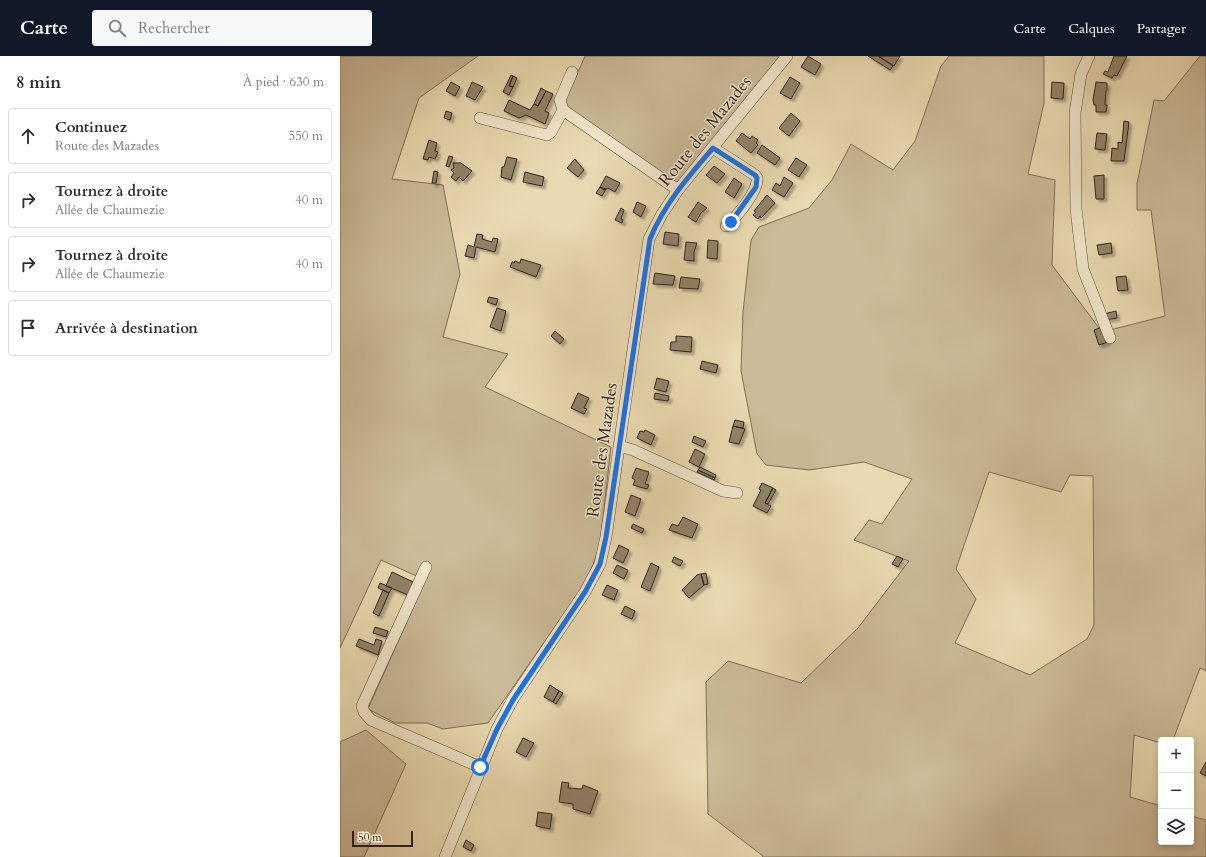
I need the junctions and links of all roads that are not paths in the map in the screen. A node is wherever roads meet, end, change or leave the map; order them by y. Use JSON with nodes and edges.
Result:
{"nodes":[{"id":1,"x":788,"y":56,"type":"edge"},
{"id":2,"x":1089,"y":56,"type":"edge"},
{"id":3,"x":572,"y":72,"type":"dead end"},
{"id":4,"x":562,"y":110,"type":"junction"},
{"id":5,"x":480,"y":118,"type":"dead end"},
{"id":6,"x":713,"y":148,"type":"junction"},
{"id":7,"x":678,"y":190,"type":"junction"},
{"id":8,"x":726,"y":226,"type":"dead end"},
{"id":9,"x":1110,"y":338,"type":"dead end"},
{"id":10,"x":619,"y":446,"type":"junction"},
{"id":11,"x":737,"y":493,"type":"dead end"},
{"id":12,"x":426,"y":567,"type":"dead end"},
{"id":13,"x":480,"y":767,"type":"junction"},
{"id":14,"x":445,"y":857,"type":"edge"}],
"edges":[{"from":1,"to":6,"type":"street","name":"Route des Mazades"},
{"from":2,"to":9,"type":"street"},
{"from":3,"to":4,"type":"street"},
{"from":4,"to":5,"type":"street"},
{"from":4,"to":7,"type":"street"},
{"from":6,"to":7,"type":"street","name":"Route des Mazades"},
{"from":6,"to":8,"type":"street"},
{"from":7,"to":10,"type":"street","name":"Route des Mazades"},
{"from":10,"to":11,"type":"street"},
{"from":10,"to":13,"type":"street","name":"Route des Mazades"},
{"from":12,"to":13,"type":"street"},
{"from":13,"to":14,"type":"street","name":"Route des Mazades"}]}
